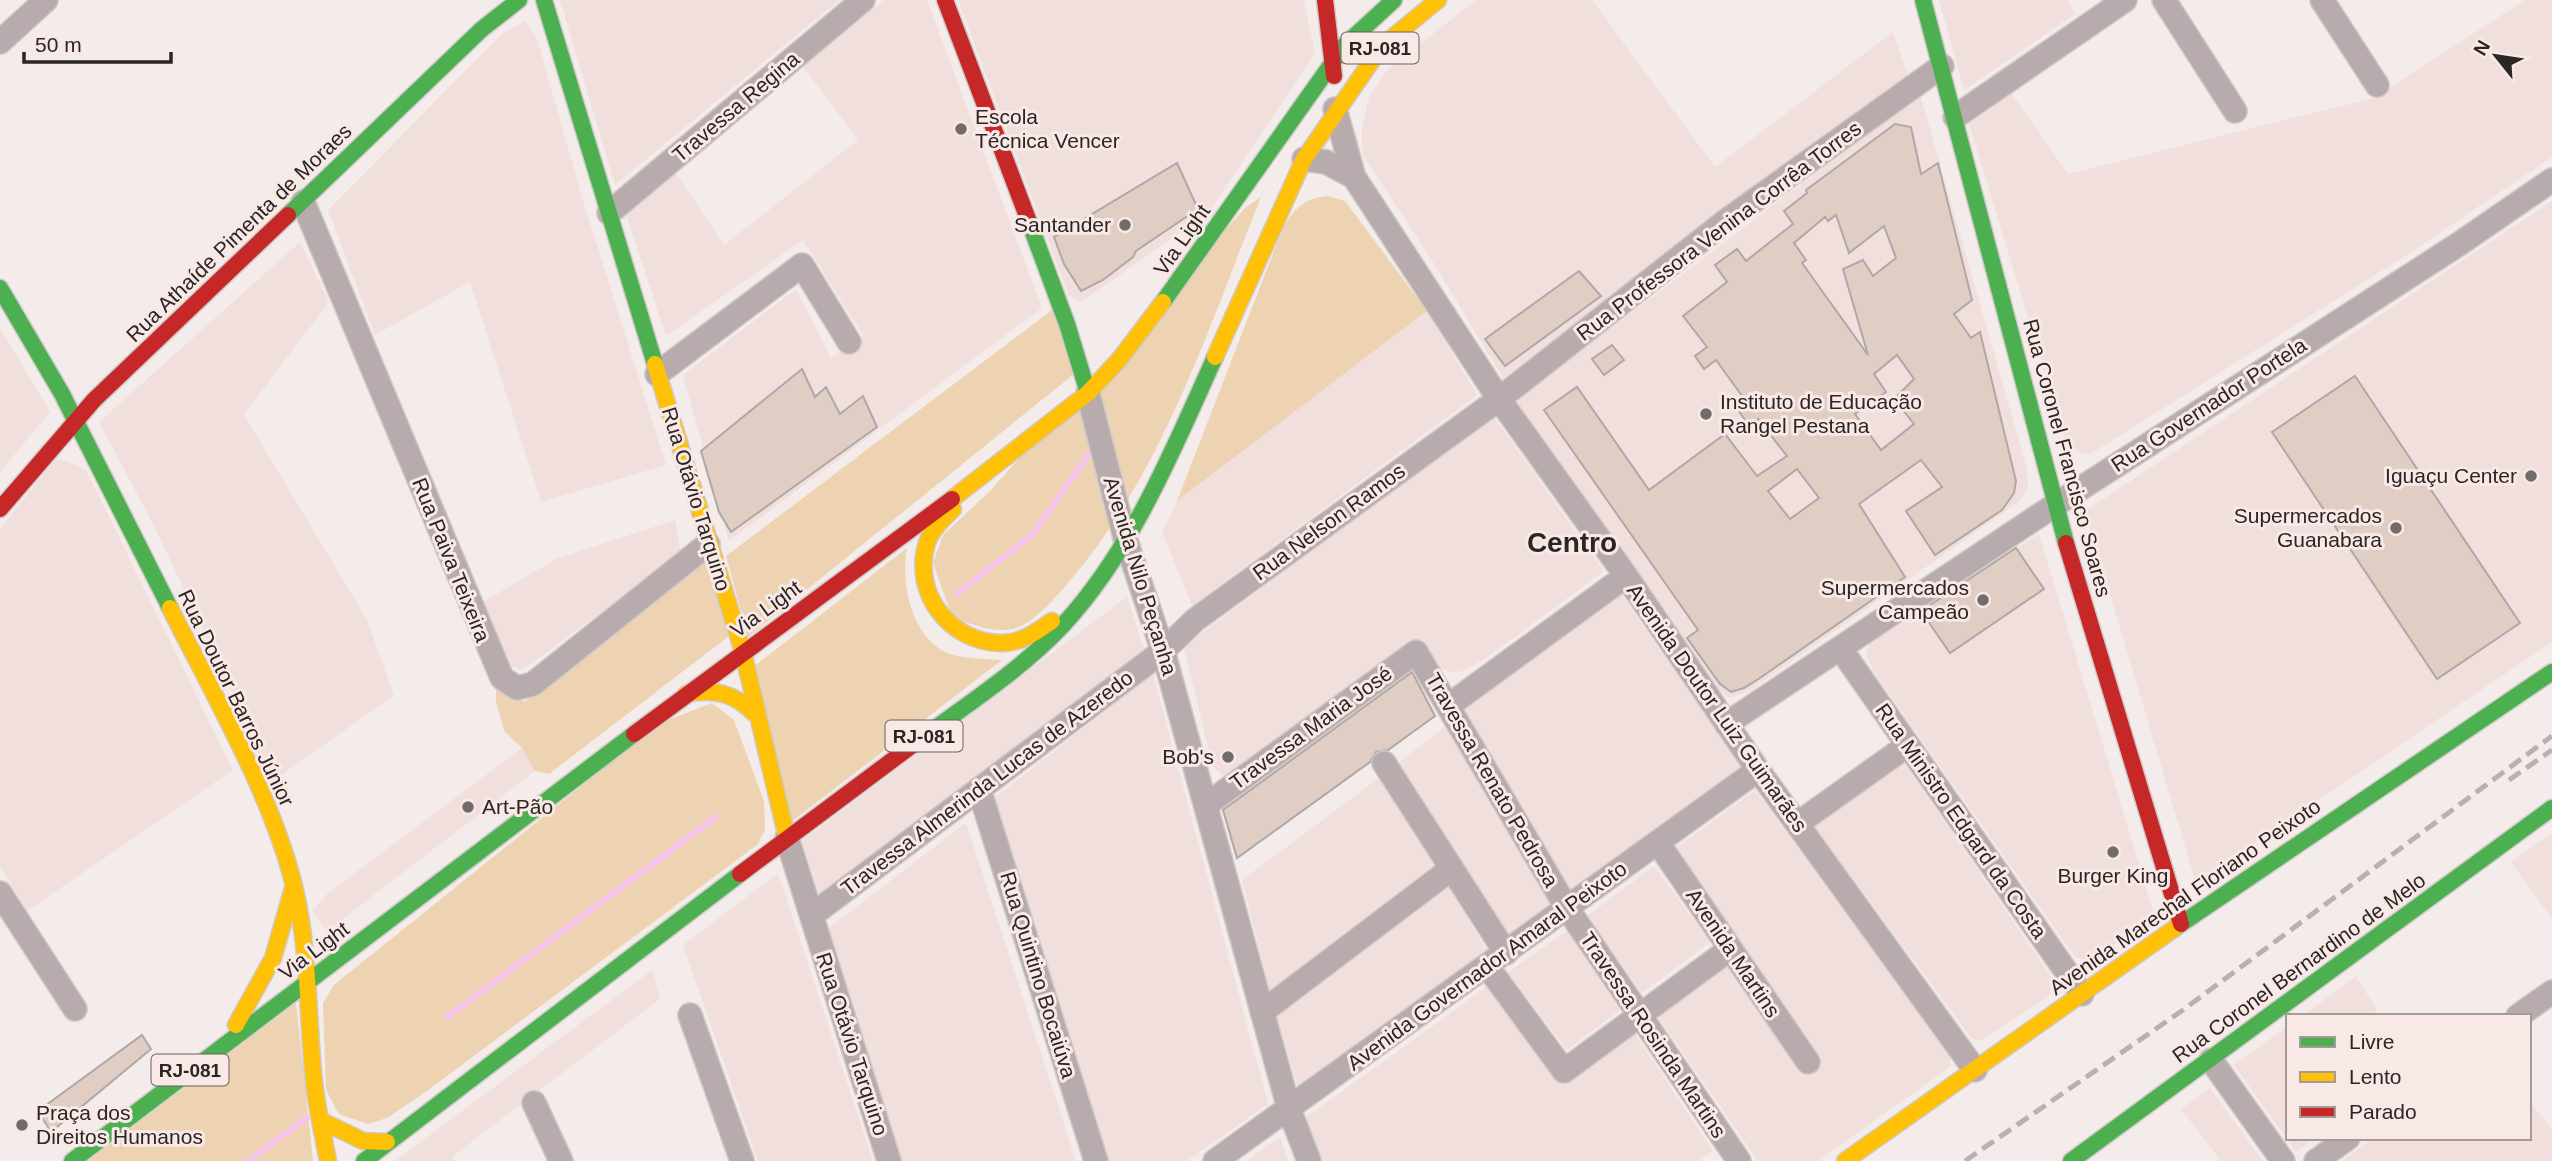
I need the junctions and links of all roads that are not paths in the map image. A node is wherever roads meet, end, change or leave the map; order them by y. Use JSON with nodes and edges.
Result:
{"nodes":[{"id":1,"x":46,"y":0,"type":"edge"},
{"id":2,"x":519,"y":0,"type":"edge"},
{"id":3,"x":544,"y":0,"type":"edge"},
{"id":4,"x":863,"y":0,"type":"edge"},
{"id":5,"x":945,"y":0,"type":"edge"},
{"id":6,"x":1325,"y":0,"type":"edge"},
{"id":7,"x":1394,"y":0,"type":"edge"},
{"id":8,"x":1438,"y":0,"type":"edge"},
{"id":9,"x":1923,"y":0,"type":"edge"},
{"id":10,"x":2125,"y":0,"type":"edge"},
{"id":11,"x":2164,"y":0,"type":"edge"},
{"id":12,"x":2322,"y":0,"type":"edge"},
{"id":13,"x":0,"y":42,"type":"edge"},
{"id":14,"x":1334,"y":61,"type":"junction"},
{"id":15,"x":1942,"y":66,"type":"junction"},
{"id":16,"x":2377,"y":85,"type":"dead end"},
{"id":17,"x":1335,"y":109,"type":"junction"},
{"id":18,"x":2235,"y":111,"type":"dead end"},
{"id":19,"x":1955,"y":117,"type":"junction"},
{"id":20,"x":1304,"y":159,"type":"junction"},
{"id":21,"x":1354,"y":177,"type":"junction"},
{"id":22,"x":2552,"y":180,"type":"edge"},
{"id":23,"x":1235,"y":200,"type":"junction"},
{"id":24,"x":303,"y":202,"type":"junction"},
{"id":25,"x":609,"y":213,"type":"junction"},
{"id":26,"x":0,"y":288,"type":"edge"},
{"id":27,"x":849,"y":342,"type":"dead end"},
{"id":28,"x":657,"y":373,"type":"junction"},
{"id":29,"x":1088,"y":393,"type":"junction"},
{"id":30,"x":1499,"y":399,"type":"junction"},
{"id":31,"x":75,"y":420,"type":"junction"},
{"id":32,"x":984,"y":475,"type":"junction"},
{"id":33,"x":2055,"y":505,"type":"junction"},
{"id":34,"x":0,"y":509,"type":"edge"},
{"id":35,"x":1125,"y":538,"type":"junction"},
{"id":36,"x":708,"y":544,"type":"junction"},
{"id":37,"x":1626,"y":576,"type":"junction"},
{"id":38,"x":1092,"y":590,"type":"junction"},
{"id":39,"x":1840,"y":648,"type":"junction"},
{"id":40,"x":1163,"y":651,"type":"junction"},
{"id":41,"x":743,"y":652,"type":"junction"},
{"id":42,"x":1416,"y":652,"type":"joint"},
{"id":43,"x":2552,"y":671,"type":"edge"},
{"id":44,"x":686,"y":694,"type":"junction"},
{"id":45,"x":1448,"y":706,"type":"junction"},
{"id":46,"x":755,"y":714,"type":"junction"},
{"id":47,"x":1726,"y":724,"type":"junction"},
{"id":48,"x":1908,"y":745,"type":"junction"},
{"id":49,"x":1384,"y":763,"type":"dead end"},
{"id":50,"x":1758,"y":770,"type":"junction"},
{"id":51,"x":979,"y":789,"type":"junction"},
{"id":52,"x":1206,"y":805,"type":"junction"},
{"id":53,"x":2552,"y":808,"type":"edge"},
{"id":54,"x":1797,"y":824,"type":"junction"},
{"id":55,"x":787,"y":838,"type":"junction"},
{"id":56,"x":1658,"y":843,"type":"junction"},
{"id":57,"x":1451,"y":869,"type":"junction"},
{"id":58,"x":293,"y":885,"type":"junction"},
{"id":59,"x":0,"y":893,"type":"edge"},
{"id":60,"x":1567,"y":908,"type":"junction"},
{"id":61,"x":812,"y":915,"type":"junction"},
{"id":62,"x":2180,"y":923,"type":"junction"},
{"id":63,"x":1730,"y":949,"type":"junction"},
{"id":64,"x":1497,"y":959,"type":"junction"},
{"id":65,"x":328,"y":967,"type":"junction"},
{"id":66,"x":309,"y":981,"type":"junction"},
{"id":67,"x":2552,"y":992,"type":"edge"},
{"id":68,"x":2082,"y":994,"type":"junction"},
{"id":69,"x":309,"y":1005,"type":"junction"},
{"id":70,"x":75,"y":1009,"type":"dead end"},
{"id":71,"x":1262,"y":1012,"type":"junction"},
{"id":72,"x":2521,"y":1014,"type":"edge"},
{"id":73,"x":690,"y":1015,"type":"dead end"},
{"id":74,"x":1640,"y":1015,"type":"junction"},
{"id":75,"x":218,"y":1049,"type":"junction"},
{"id":76,"x":2211,"y":1060,"type":"junction"},
{"id":77,"x":1808,"y":1062,"type":"dead end"},
{"id":78,"x":1975,"y":1070,"type":"junction"},
{"id":79,"x":534,"y":1103,"type":"dead end"},
{"id":80,"x":1289,"y":1109,"type":"junction"},
{"id":81,"x":322,"y":1121,"type":"junction"},
{"id":82,"x":2345,"y":1140,"type":"edge"},
{"id":83,"x":387,"y":1142,"type":"junction"},
{"id":84,"x":72,"y":1161,"type":"edge"},
{"id":85,"x":328,"y":1161,"type":"edge"},
{"id":86,"x":363,"y":1161,"type":"edge"},
{"id":87,"x":561,"y":1161,"type":"edge"},
{"id":88,"x":742,"y":1161,"type":"edge"},
{"id":89,"x":889,"y":1161,"type":"edge"},
{"id":90,"x":1096,"y":1161,"type":"edge"},
{"id":91,"x":1215,"y":1161,"type":"edge"},
{"id":92,"x":1309,"y":1161,"type":"edge"},
{"id":93,"x":1739,"y":1161,"type":"edge"},
{"id":94,"x":1845,"y":1161,"type":"edge"},
{"id":95,"x":2071,"y":1161,"type":"edge"},
{"id":96,"x":2283,"y":1161,"type":"edge"},
{"id":97,"x":2316,"y":1161,"type":"edge"}],
"edges":[{"from":1,"to":13,"type":"street"},
{"from":2,"to":24,"type":"main road","name":"Rua Athaíde Pimenta de Moraes"},
{"from":3,"to":25,"type":"main road","name":"Rua Otávio Tarquino"},
{"from":4,"to":25,"type":"street","name":"Travessa Regina"},
{"from":5,"to":29,"type":"main road","name":"Avenida Nilo Peçanha"},
{"from":6,"to":14,"type":"main road","name":"Avenida Doutor Luiz Guimarães"},
{"from":7,"to":14,"type":"main road","name":"Via Light","number":"RJ-081"},
{"from":8,"to":17,"type":"main road","number":"RJ-081"},
{"from":9,"to":15,"type":"main road","name":"Rua Coronel Francisco Soares"},
{"from":10,"to":19,"type":"street"},
{"from":11,"to":18,"type":"street"},
{"from":12,"to":16,"type":"street"},
{"from":14,"to":17,"type":"main road","name":"Avenida Doutor Luiz Guimarães"},
{"from":14,"to":23,"type":"main road","name":"Via Light","number":"RJ-081"},
{"from":15,"to":19,"type":"main road","name":"Rua Coronel Francisco Soares"},
{"from":15,"to":30,"type":"street","name":"Rua Professora Venina Corrêa Torres"},
{"from":17,"to":20,"type":"main road","number":"RJ-081"},
{"from":17,"to":21,"type":"street","name":"Avenida Doutor Luiz Guimarães"},
{"from":19,"to":33,"type":"main road","name":"Rua Coronel Francisco Soares"},
{"from":20,"to":21,"type":"street"},
{"from":20,"to":23,"type":"main road"},
{"from":20,"to":35,"type":"main road","number":"RJ-081"},
{"from":21,"to":30,"type":"street","name":"Avenida Doutor Luiz Guimarães"},
{"from":22,"to":33,"type":"street","name":"Rua Governador Portela"},
{"from":23,"to":29,"type":"main road","name":"Via Light","number":"RJ-081"},
{"from":24,"to":31,"type":"main road","name":"Rua Athaíde Pimenta de Moraes"},
{"from":24,"to":36,"type":"street","name":"Rua Paiva Teixeira"},
{"from":25,"to":28,"type":"main road","name":"Rua Otávio Tarquino"},
{"from":26,"to":31,"type":"main road","name":"Rua Doutor Barros Júnior"},
{"from":27,"to":28,"type":"street"},
{"from":28,"to":36,"type":"main road","name":"Rua Otávio Tarquino"},
{"from":29,"to":32,"type":"main road","name":"Via Light","number":"RJ-081"},
{"from":29,"to":35,"type":"street","name":"Avenida Nilo Peçanha"},
{"from":30,"to":37,"type":"street","name":"Avenida Doutor Luiz Guimarães"},
{"from":30,"to":40,"type":"street","name":"Rua Nelson Ramos"},
{"from":31,"to":34,"type":"main road","name":"Rua Athaíde Pimenta de Moraes"},
{"from":31,"to":58,"type":"main road","name":"Rua Doutor Barros Júnior"},
{"from":32,"to":38,"type":"main road"},
{"from":32,"to":41,"type":"main road","name":"Via Light","number":"RJ-081"},
{"from":33,"to":39,"type":"street","name":"Rua Governador Portela"},
{"from":33,"to":62,"type":"main road","name":"Rua Coronel Francisco Soares"},
{"from":35,"to":38,"type":"main road","number":"RJ-081"},
{"from":35,"to":40,"type":"street","name":"Avenida Nilo Peçanha"},
{"from":36,"to":41,"type":"main road","name":"Rua Otávio Tarquino"},
{"from":37,"to":45,"type":"street"},
{"from":37,"to":47,"type":"street","name":"Avenida Doutor Luiz Guimarães"},
{"from":38,"to":55,"type":"main road","number":"RJ-081"},
{"from":39,"to":47,"type":"street","name":"Rua Governador Portela"},
{"from":39,"to":48,"type":"street","name":"Rua Ministro Edgard da Costa"},
{"from":40,"to":51,"type":"street","name":"Travessa Almerinda Lucas de Azeredo"},
{"from":40,"to":52,"type":"street","name":"Avenida Nilo Peçanha"},
{"from":41,"to":44,"type":"main road","name":"Via Light","number":"RJ-081"},
{"from":41,"to":46,"type":"main road","name":"Rua Otávio Tarquino"},
{"from":42,"to":45,"type":"street","name":"Travessa Renato Pedrosa"},
{"from":42,"to":52,"type":"street","name":"Travessa Maria José"},
{"from":43,"to":62,"type":"main road","name":"Avenida Marechal Floriano Peixoto"},
{"from":44,"to":46,"type":"main road"},
{"from":44,"to":65,"type":"main road","name":"Via Light","number":"RJ-081"},
{"from":45,"to":60,"type":"street","name":"Travessa Renato Pedrosa"},
{"from":46,"to":55,"type":"main road","name":"Rua Otávio Tarquino"},
{"from":47,"to":50,"type":"street","name":"Avenida Doutor Luiz Guimarães"},
{"from":48,"to":54,"type":"street"},
{"from":48,"to":68,"type":"street","name":"Rua Ministro Edgard da Costa"},
{"from":49,"to":57,"type":"street"},
{"from":50,"to":54,"type":"street","name":"Avenida Doutor Luiz Guimarães"},
{"from":50,"to":56,"type":"street","name":"Avenida Governador Amaral Peixoto"},
{"from":51,"to":61,"type":"street","name":"Travessa Almerinda Lucas de Azeredo"},
{"from":51,"to":90,"type":"street","name":"Rua Quintino Bocaiúva"},
{"from":52,"to":71,"type":"street","name":"Avenida Nilo Peçanha"},
{"from":53,"to":76,"type":"main road","name":"Rua Coronel Bernardino de Melo"},
{"from":54,"to":78,"type":"street","name":"Avenida Doutor Luiz Guimarães"},
{"from":55,"to":61,"type":"street","name":"Rua Otávio Tarquino"},
{"from":55,"to":83,"type":"main road","number":"RJ-081"},
{"from":56,"to":60,"type":"street","name":"Avenida Governador Amaral Peixoto"},
{"from":56,"to":63,"type":"street","name":"Avenida Martins"},
{"from":57,"to":64,"type":"street"},
{"from":57,"to":71,"type":"street"},
{"from":58,"to":66,"type":"main road","name":"Rua Doutor Barros Júnior"},
{"from":58,"to":75,"type":"main road"},
{"from":59,"to":70,"type":"street"},
{"from":60,"to":64,"type":"street","name":"Avenida Governador Amaral Peixoto"},
{"from":60,"to":74,"type":"street","name":"Travessa Rosinda Martins"},
{"from":61,"to":89,"type":"street","name":"Rua Otávio Tarquino"},
{"from":62,"to":68,"type":"main road","name":"Avenida Marechal Floriano Peixoto"},
{"from":63,"to":74,"type":"street"},
{"from":63,"to":77,"type":"street","name":"Avenida Martins"},
{"from":64,"to":74,"type":"street"},
{"from":64,"to":80,"type":"street","name":"Avenida Governador Amaral Peixoto"},
{"from":65,"to":66,"type":"main road","name":"Via Light","number":"RJ-081"},
{"from":65,"to":69,"type":"main road"},
{"from":66,"to":69,"type":"main road","name":"Rua Doutor Barros Júnior"},
{"from":66,"to":75,"type":"main road","name":"Via Light","number":"RJ-081"},
{"from":67,"to":72,"type":"street"},
{"from":68,"to":78,"type":"main road","name":"Avenida Marechal Floriano Peixoto"},
{"from":69,"to":81,"type":"main road","name":"Rua Doutor Barros Júnior"},
{"from":71,"to":80,"type":"street","name":"Avenida Nilo Peçanha"},
{"from":73,"to":88,"type":"street"},
{"from":74,"to":93,"type":"street","name":"Travessa Rosinda Martins"},
{"from":75,"to":84,"type":"main road","name":"Via Light","number":"RJ-081"},
{"from":76,"to":95,"type":"main road","name":"Rua Coronel Bernardino de Melo"},
{"from":76,"to":96,"type":"street"},
{"from":78,"to":94,"type":"main road","name":"Avenida Marechal Floriano Peixoto"},
{"from":79,"to":87,"type":"street"},
{"from":80,"to":91,"type":"street","name":"Avenida Governador Amaral Peixoto"},
{"from":80,"to":92,"type":"street","name":"Avenida Nilo Peçanha"},
{"from":81,"to":83,"type":"main road"},
{"from":81,"to":85,"type":"main road","name":"Rua Doutor Barros Júnior"},
{"from":82,"to":97,"type":"street"},
{"from":83,"to":86,"type":"main road","number":"RJ-081"}]}
